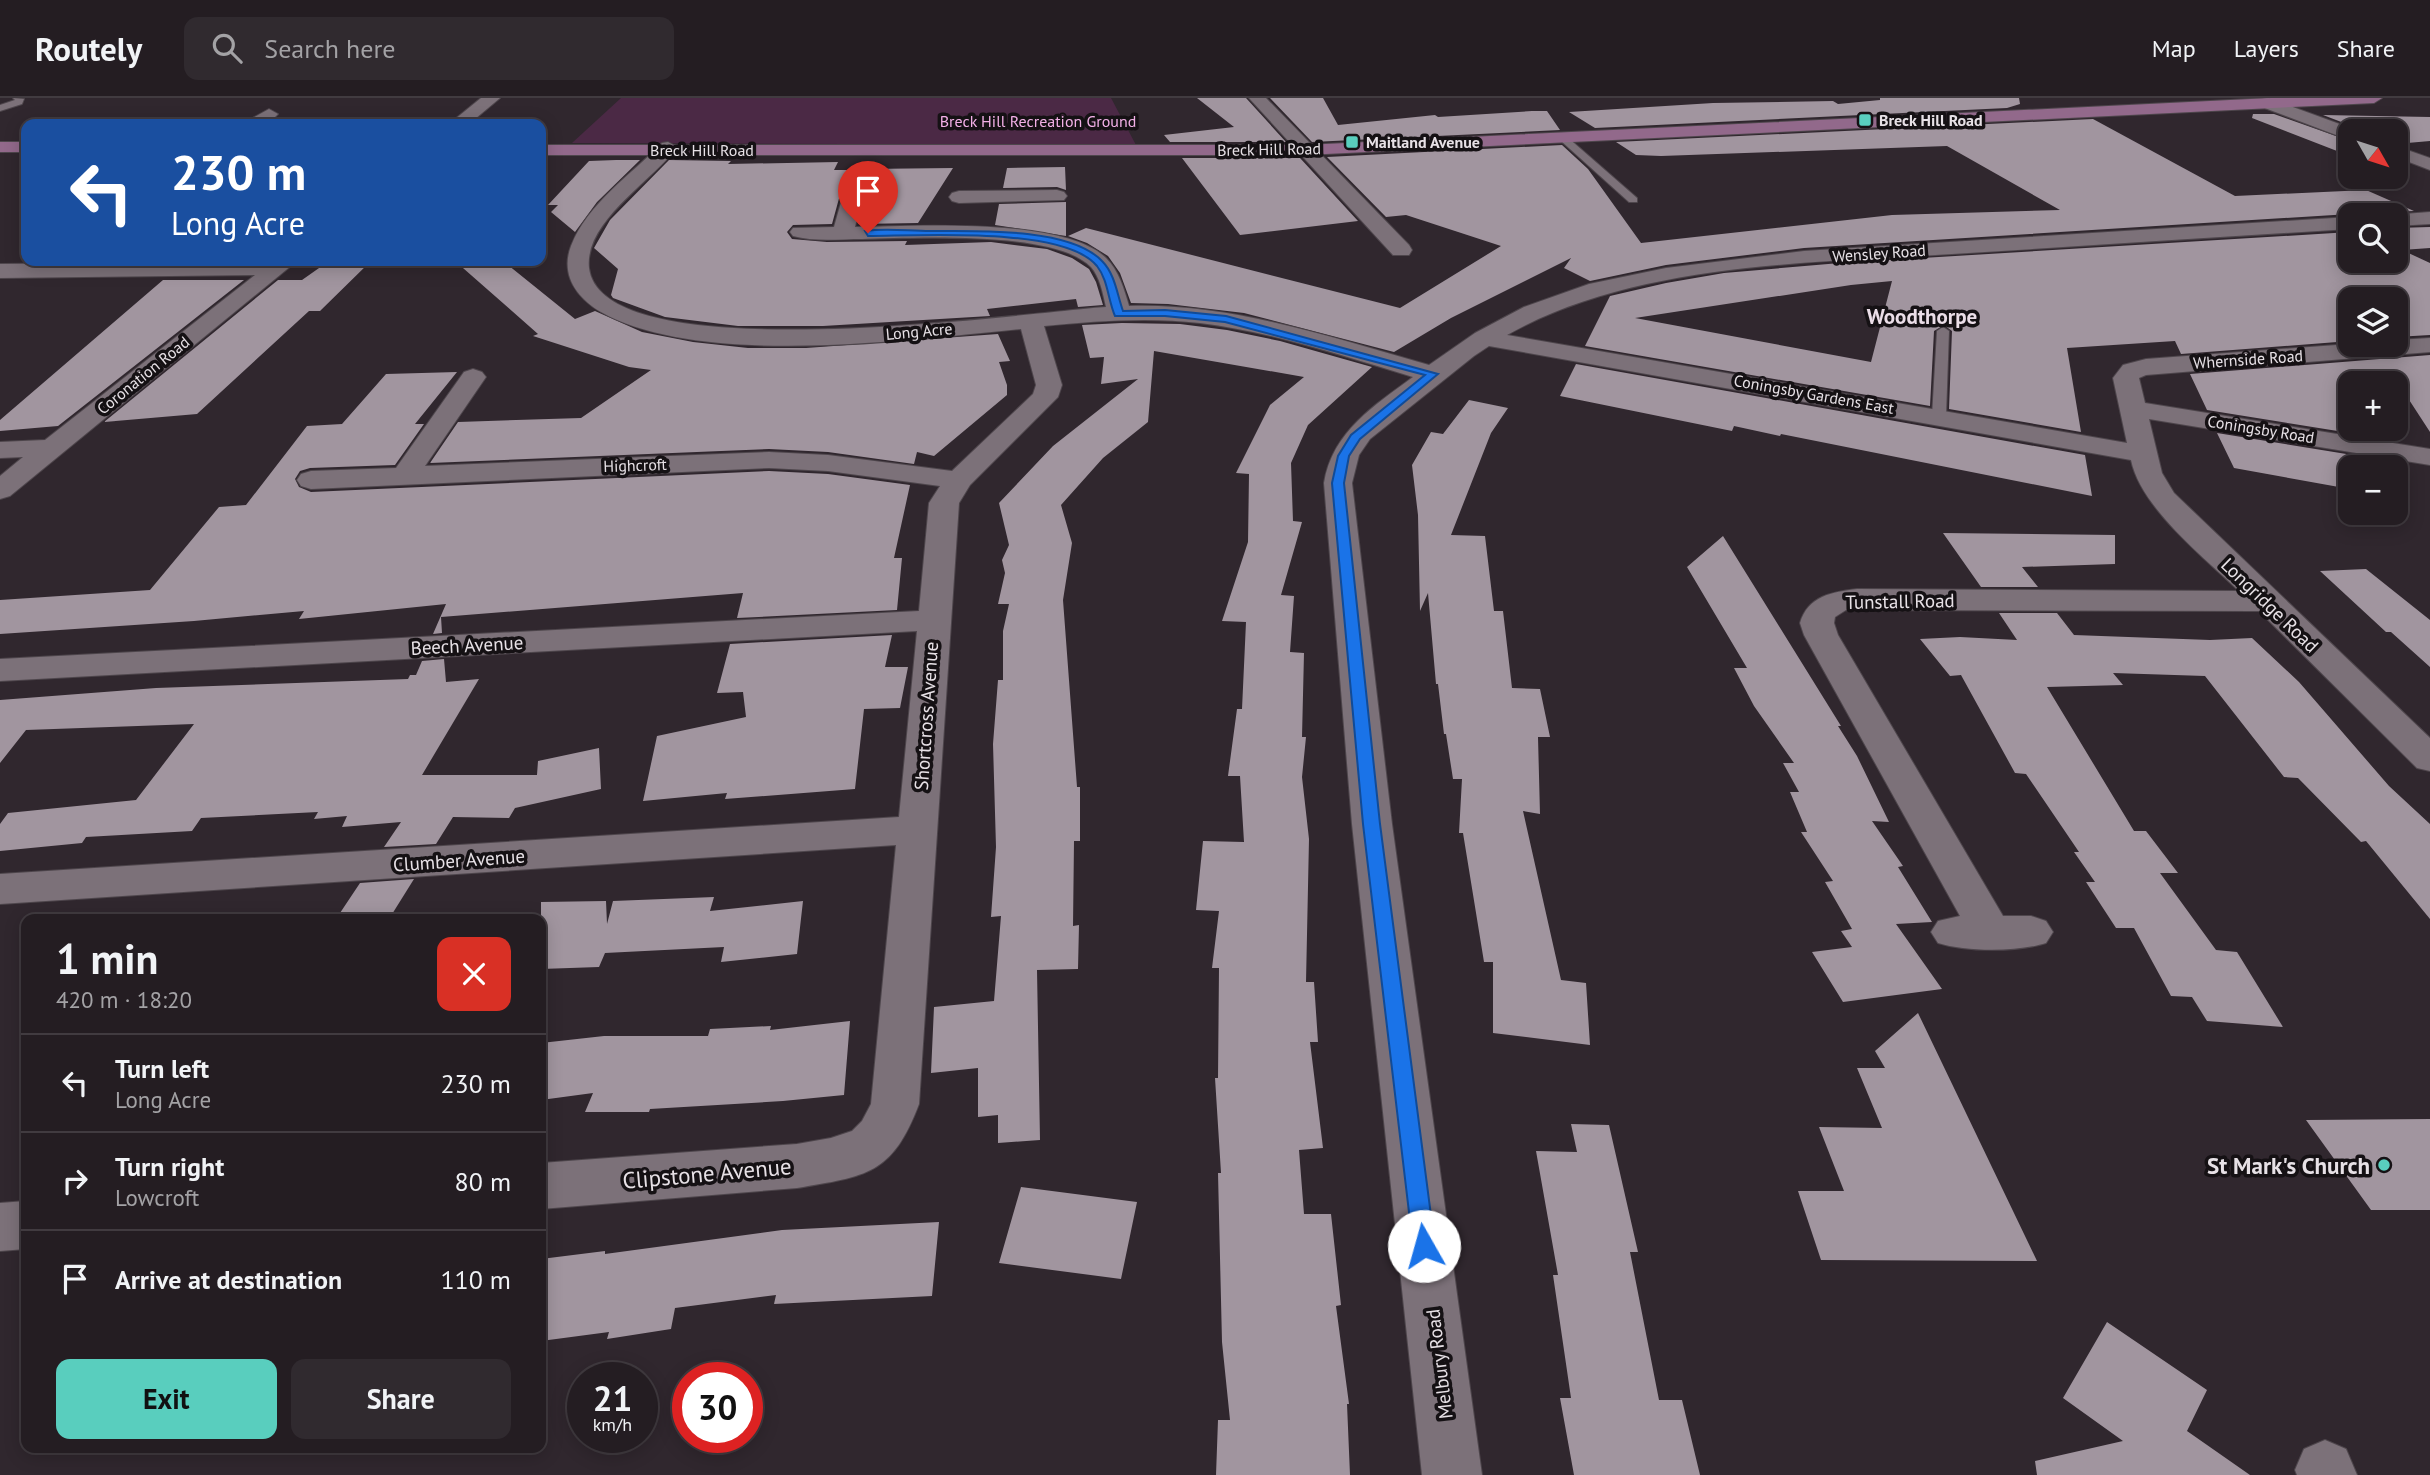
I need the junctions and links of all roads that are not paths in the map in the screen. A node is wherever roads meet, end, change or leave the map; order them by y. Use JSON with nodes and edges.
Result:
{"nodes":[{"id":1,"x":17,"y":98,"type":"edge"},
{"id":2,"x":492,"y":98,"type":"edge"},
{"id":3,"x":1257,"y":98,"type":"edge"},
{"id":4,"x":2374,"y":98,"type":"edge"},
{"id":5,"x":2270,"y":101,"type":"edge"},
{"id":6,"x":0,"y":107,"type":"edge"},
{"id":7,"x":269,"y":114,"type":"dead end"},
{"id":8,"x":260,"y":119,"type":"edge"},
{"id":9,"x":465,"y":119,"type":"edge"},
{"id":10,"x":2338,"y":129,"type":"edge"},
{"id":11,"x":1563,"y":138,"type":"junction"},
{"id":12,"x":0,"y":147,"type":"edge"},
{"id":13,"x":21,"y":147,"type":"edge"},
{"id":14,"x":667,"y":149,"type":"junction"},
{"id":15,"x":546,"y":150,"type":"edge"},
{"id":16,"x":1305,"y":150,"type":"junction"},
{"id":17,"x":2408,"y":156,"type":"edge"},
{"id":18,"x":2430,"y":164,"type":"edge"},
{"id":19,"x":858,"y":174,"type":"dead end"},
{"id":20,"x":1057,"y":196,"type":"dead end"},
{"id":21,"x":1633,"y":200,"type":"dead end"},
{"id":22,"x":2430,"y":218,"type":"edge"},
{"id":23,"x":2408,"y":219,"type":"edge"},
{"id":24,"x":2338,"y":224,"type":"edge"},
{"id":25,"x":800,"y":232,"type":"dead end"},
{"id":26,"x":943,"y":234,"type":"junction"},
{"id":27,"x":830,"y":237,"type":"junction"},
{"id":28,"x":1401,"y":250,"type":"dead end"},
{"id":29,"x":201,"y":266,"type":"edge"},
{"id":30,"x":280,"y":266,"type":"edge"},
{"id":31,"x":0,"y":271,"type":"edge"},
{"id":32,"x":1119,"y":314,"type":"junction"},
{"id":33,"x":1031,"y":321,"type":"junction"},
{"id":34,"x":1943,"y":331,"type":"dead end"},
{"id":35,"x":1484,"y":338,"type":"junction"},
{"id":36,"x":2430,"y":345,"type":"edge"},
{"id":37,"x":1432,"y":374,"type":"junction"},
{"id":38,"x":472,"y":377,"type":"dead end"},
{"id":39,"x":1939,"y":416,"type":"junction"},
{"id":40,"x":2138,"y":432,"type":"junction"},
{"id":41,"x":52,"y":448,"type":"junction"},
{"id":42,"x":0,"y":450,"type":"edge"},
{"id":43,"x":2430,"y":457,"type":"edge"},
{"id":44,"x":405,"y":475,"type":"junction"},
{"id":45,"x":311,"y":480,"type":"dead end"},
{"id":46,"x":959,"y":480,"type":"junction"},
{"id":47,"x":0,"y":490,"type":"edge"},
{"id":48,"x":2265,"y":601,"type":"junction"},
{"id":49,"x":933,"y":620,"type":"junction"},
{"id":50,"x":0,"y":670,"type":"edge"},
{"id":51,"x":2430,"y":759,"type":"edge"},
{"id":52,"x":918,"y":830,"type":"junction"},
{"id":53,"x":0,"y":889,"type":"edge"},
{"id":54,"x":1991,"y":932,"type":"dead end"},
{"id":55,"x":870,"y":1148,"type":"joint"},
{"id":56,"x":546,"y":1186,"type":"edge"},
{"id":57,"x":21,"y":1225,"type":"edge"},
{"id":58,"x":0,"y":1227,"type":"edge"},
{"id":59,"x":1452,"y":1475,"type":"edge"}],
"edges":[{"from":1,"to":6,"type":"lane"},
{"from":2,"to":9,"type":"street"},
{"from":3,"to":16,"type":"street"},
{"from":4,"to":5,"type":"street","name":"Breck Hill Road"},
{"from":5,"to":10,"type":"street"},
{"from":5,"to":11,"type":"street","name":"Breck Hill Road"},
{"from":7,"to":8,"type":"street"},
{"from":11,"to":16,"type":"street","name":"Breck Hill Road"},
{"from":11,"to":21,"type":"lane"},
{"from":12,"to":13,"type":"street"},
{"from":14,"to":15,"type":"street","name":"Breck Hill Road"},
{"from":14,"to":16,"type":"street","name":"Breck Hill Road"},
{"from":14,"to":33,"type":"street","name":"Long Acre"},
{"from":16,"to":28,"type":"street"},
{"from":17,"to":18,"type":"street"},
{"from":19,"to":27,"type":"street"},
{"from":20,"to":26,"type":"street"},
{"from":22,"to":23,"type":"street"},
{"from":24,"to":35,"type":"street","name":"Wensley Road"},
{"from":25,"to":27,"type":"street"},
{"from":26,"to":27,"type":"street"},
{"from":26,"to":32,"type":"street"},
{"from":29,"to":31,"type":"street"},
{"from":30,"to":41,"type":"street","name":"Coronation Road"},
{"from":32,"to":33,"type":"street","name":"Long Acre"},
{"from":32,"to":37,"type":"street","name":"Long Acre"},
{"from":33,"to":46,"type":"street","name":"Shortcross Avenue"},
{"from":34,"to":39,"type":"lane"},
{"from":35,"to":37,"type":"street","name":"Wensley Road"},
{"from":35,"to":39,"type":"street","name":"Coningsby Gardens East"},
{"from":36,"to":40,"type":"street","name":"Whernside Road"},
{"from":37,"to":59,"type":"street","name":"Melbury Road"},
{"from":38,"to":44,"type":"street"},
{"from":39,"to":40,"type":"street","name":"Coningsby Gardens East"},
{"from":40,"to":43,"type":"street","name":"Coningsby Road"},
{"from":40,"to":48,"type":"street","name":"Longridge Road"},
{"from":41,"to":42,"type":"street"},
{"from":41,"to":47,"type":"street","name":"Coronation Road"},
{"from":44,"to":45,"type":"street","name":"Highcroft"},
{"from":44,"to":46,"type":"street","name":"Highcroft"},
{"from":46,"to":49,"type":"street","name":"Shortcross Avenue"},
{"from":48,"to":51,"type":"street","name":"Longridge Road"},
{"from":48,"to":54,"type":"street","name":"Tunstall Road"},
{"from":49,"to":50,"type":"street","name":"Beech Avenue"},
{"from":49,"to":52,"type":"street","name":"Shortcross Avenue"},
{"from":52,"to":53,"type":"street","name":"Clumber Avenue"},
{"from":52,"to":55,"type":"street","name":"Shortcross Avenue"},
{"from":55,"to":56,"type":"street","name":"Clipstone Avenue"},
{"from":57,"to":58,"type":"street"}]}
